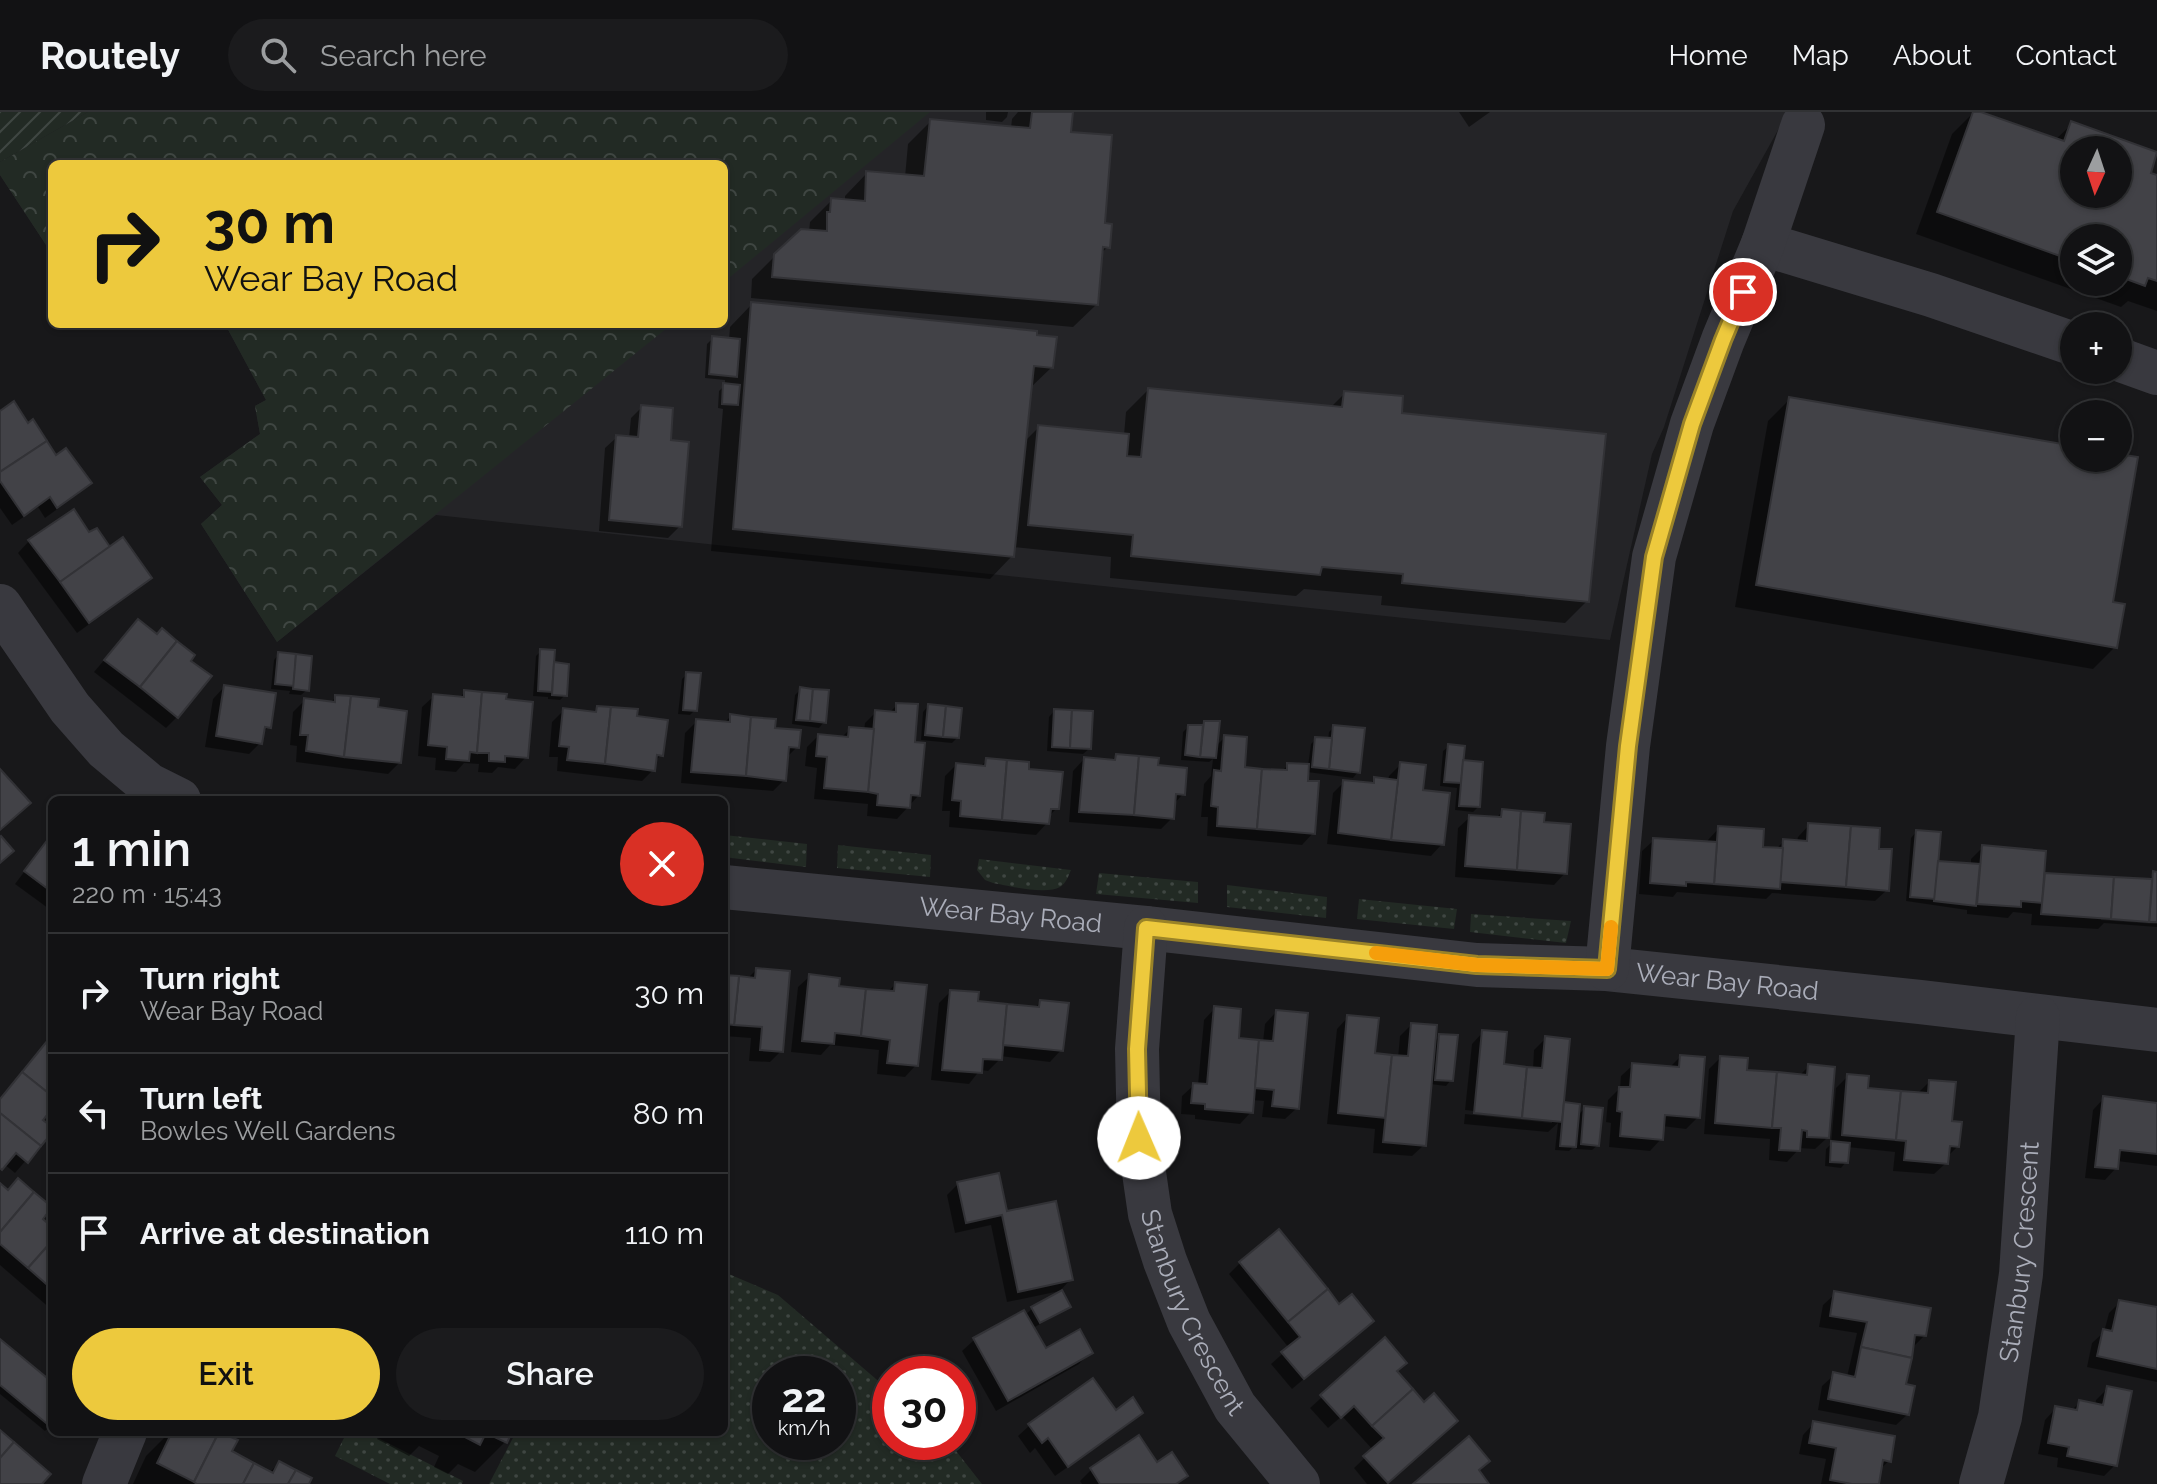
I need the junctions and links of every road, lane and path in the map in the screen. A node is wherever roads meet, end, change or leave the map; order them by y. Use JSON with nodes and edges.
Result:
{"nodes":[{"id":1,"x":1803,"y":125,"type":"dead end"},
{"id":2,"x":1763,"y":244,"type":"junction"},
{"id":3,"x":2060,"y":339,"type":"edge"},
{"id":4,"x":2132,"y":364,"type":"edge"},
{"id":5,"x":2157,"y":373,"type":"edge"},
{"id":6,"x":5,"y":624,"type":"edge"},
{"id":7,"x":171,"y":796,"type":"edge"},
{"id":8,"x":728,"y":887,"type":"edge"},
{"id":9,"x":1146,"y":928,"type":"junction"},
{"id":10,"x":1607,"y":969,"type":"junction"},
{"id":11,"x":2038,"y":1017,"type":"junction"},
{"id":12,"x":2157,"y":1030,"type":"edge"},
{"id":13,"x":123,"y":1436,"type":"edge"},
{"id":14,"x":104,"y":1484,"type":"edge"},
{"id":15,"x":1298,"y":1484,"type":"edge"},
{"id":16,"x":1981,"y":1484,"type":"edge"}],
"edges":[{"from":1,"to":2,"type":"street"},
{"from":2,"to":3,"type":"street"},
{"from":2,"to":10,"type":"street"},
{"from":4,"to":5,"type":"street"},
{"from":6,"to":7,"type":"street"},
{"from":8,"to":9,"type":"street","name":"Wear Bay Road"},
{"from":9,"to":10,"type":"street","name":"Wear Bay Road"},
{"from":9,"to":15,"type":"street","name":"Stanbury Crescent"},
{"from":10,"to":11,"type":"street","name":"Wear Bay Road"},
{"from":11,"to":12,"type":"street","name":"Wear Bay Road"},
{"from":11,"to":16,"type":"street","name":"Stanbury Crescent"},
{"from":13,"to":14,"type":"street"}]}
